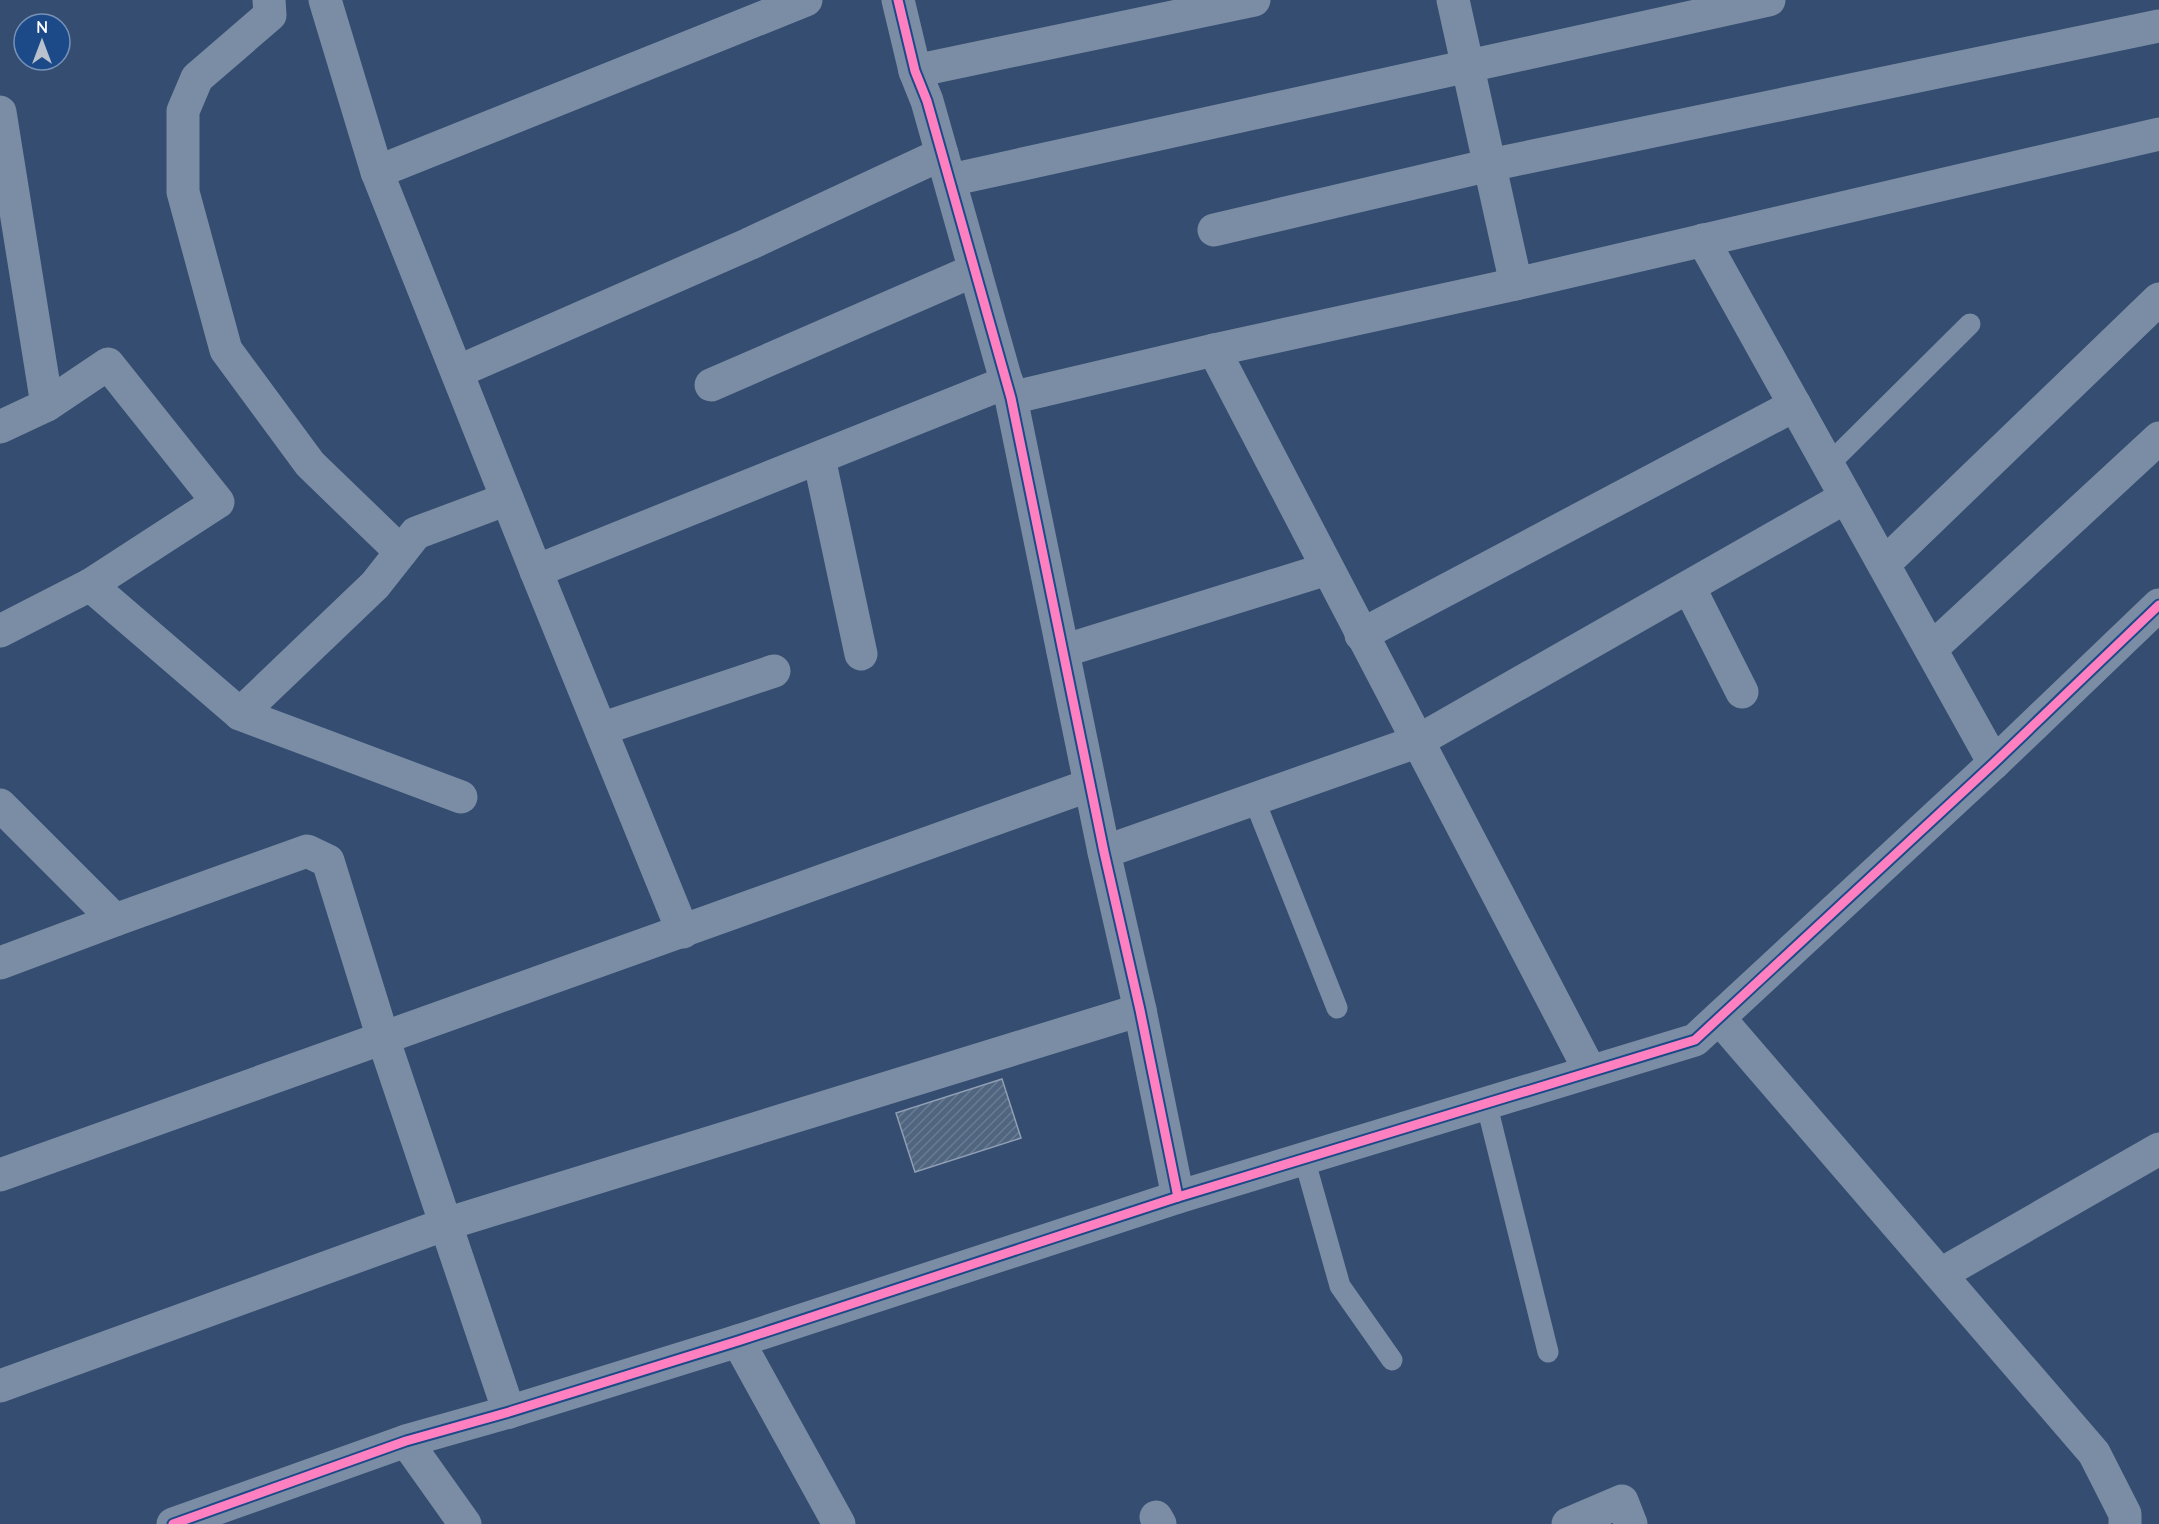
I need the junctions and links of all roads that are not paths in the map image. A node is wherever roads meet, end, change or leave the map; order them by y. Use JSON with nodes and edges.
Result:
{"nodes":[{"id":1,"x":269,"y":0,"type":"edge"},
{"id":2,"x":325,"y":0,"type":"edge"},
{"id":3,"x":806,"y":0,"type":"edge"},
{"id":4,"x":898,"y":0,"type":"edge"},
{"id":5,"x":1254,"y":0,"type":"edge"},
{"id":6,"x":1453,"y":0,"type":"edge"},
{"id":7,"x":1769,"y":0,"type":"edge"},
{"id":8,"x":2159,"y":26,"type":"edge"},
{"id":9,"x":1467,"y":65,"type":"junction"},
{"id":10,"x":915,"y":71,"type":"junction"},
{"id":11,"x":0,"y":112,"type":"edge"},
{"id":12,"x":2159,"y":134,"type":"edge"},
{"id":13,"x":5,"y":163,"type":"edge"},
{"id":14,"x":1490,"y":165,"type":"junction"},
{"id":15,"x":946,"y":167,"type":"junction"},
{"id":16,"x":377,"y":172,"type":"junction"},
{"id":17,"x":1214,"y":230,"type":"dead end"},
{"id":18,"x":1703,"y":240,"type":"junction"},
{"id":19,"x":975,"y":270,"type":"junction"},
{"id":20,"x":1516,"y":284,"type":"junction"},
{"id":21,"x":2159,"y":299,"type":"edge"},
{"id":22,"x":1971,"y":324,"type":"dead end"},
{"id":23,"x":1214,"y":350,"type":"junction"},
{"id":24,"x":457,"y":372,"type":"junction"},
{"id":25,"x":711,"y":385,"type":"dead end"},
{"id":26,"x":1009,"y":390,"type":"junction"},
{"id":27,"x":47,"y":405,"type":"junction"},
{"id":28,"x":1795,"y":405,"type":"junction"},
{"id":29,"x":0,"y":427,"type":"edge"},
{"id":30,"x":2159,"y":438,"type":"edge"},
{"id":31,"x":819,"y":458,"type":"junction"},
{"id":32,"x":1829,"y":464,"type":"junction"},
{"id":33,"x":1846,"y":497,"type":"junction"},
{"id":34,"x":507,"y":499,"type":"junction"},
{"id":35,"x":400,"y":552,"type":"junction"},
{"id":36,"x":1884,"y":564,"type":"junction"},
{"id":37,"x":1327,"y":569,"type":"junction"},
{"id":38,"x":536,"y":571,"type":"junction"},
{"id":39,"x":90,"y":585,"type":"junction"},
{"id":40,"x":1689,"y":586,"type":"junction"},
{"id":41,"x":2159,"y":605,"type":"edge"},
{"id":42,"x":0,"y":631,"type":"edge"},
{"id":43,"x":1361,"y":634,"type":"junction"},
{"id":44,"x":1932,"y":650,"type":"junction"},
{"id":45,"x":1063,"y":651,"type":"junction"},
{"id":46,"x":861,"y":654,"type":"dead end"},
{"id":47,"x":774,"y":671,"type":"dead end"},
{"id":48,"x":1742,"y":692,"type":"dead end"},
{"id":49,"x":240,"y":714,"type":"junction"},
{"id":50,"x":601,"y":729,"type":"junction"},
{"id":51,"x":1416,"y":742,"type":"junction"},
{"id":52,"x":1994,"y":763,"type":"junction"},
{"id":53,"x":1090,"y":785,"type":"junction"},
{"id":54,"x":461,"y":797,"type":"dead end"},
{"id":55,"x":1254,"y":799,"type":"junction"},
{"id":56,"x":0,"y":805,"type":"edge"},
{"id":57,"x":1104,"y":852,"type":"junction"},
{"id":58,"x":115,"y":920,"type":"junction"},
{"id":59,"x":683,"y":932,"type":"junction"},
{"id":60,"x":0,"y":963,"type":"edge"},
{"id":61,"x":1337,"y":1008,"type":"dead end"},
{"id":62,"x":1140,"y":1010,"type":"junction"},
{"id":63,"x":1719,"y":1018,"type":"junction"},
{"id":64,"x":383,"y":1038,"type":"junction"},
{"id":65,"x":1590,"y":1071,"type":"junction"},
{"id":66,"x":1486,"y":1102,"type":"junction"},
{"id":67,"x":2159,"y":1149,"type":"edge"},
{"id":68,"x":1304,"y":1158,"type":"junction"},
{"id":69,"x":0,"y":1175,"type":"edge"},
{"id":70,"x":1178,"y":1197,"type":"junction"},
{"id":71,"x":446,"y":1224,"type":"junction"},
{"id":72,"x":1941,"y":1274,"type":"junction"},
{"id":73,"x":738,"y":1341,"type":"junction"},
{"id":74,"x":1548,"y":1352,"type":"dead end"},
{"id":75,"x":1392,"y":1360,"type":"dead end"},
{"id":76,"x":0,"y":1386,"type":"edge"},
{"id":77,"x":509,"y":1412,"type":"junction"},
{"id":78,"x":406,"y":1441,"type":"junction"},
{"id":79,"x":173,"y":1524,"type":"edge"},
{"id":80,"x":465,"y":1524,"type":"edge"},
{"id":81,"x":839,"y":1524,"type":"edge"},
{"id":82,"x":1568,"y":1524,"type":"edge"},
{"id":83,"x":1631,"y":1524,"type":"edge"},
{"id":84,"x":2125,"y":1524,"type":"edge"}],
"edges":[{"from":1,"to":35,"type":"street"},
{"from":2,"to":16,"type":"street"},
{"from":3,"to":16,"type":"street"},
{"from":4,"to":10,"type":"street"},
{"from":5,"to":10,"type":"street"},
{"from":6,"to":9,"type":"street"},
{"from":7,"to":9,"type":"street"},
{"from":8,"to":14,"type":"street"},
{"from":9,"to":14,"type":"street"},
{"from":9,"to":15,"type":"street"},
{"from":10,"to":15,"type":"street"},
{"from":11,"to":13,"type":"street"},
{"from":12,"to":18,"type":"street"},
{"from":13,"to":27,"type":"street"},
{"from":14,"to":17,"type":"street"},
{"from":14,"to":20,"type":"street"},
{"from":15,"to":19,"type":"street"},
{"from":15,"to":24,"type":"street"},
{"from":16,"to":24,"type":"street"},
{"from":18,"to":20,"type":"street"},
{"from":18,"to":28,"type":"street"},
{"from":19,"to":25,"type":"street"},
{"from":19,"to":26,"type":"street"},
{"from":20,"to":23,"type":"street"},
{"from":21,"to":36,"type":"street"},
{"from":22,"to":32,"type":"lane"},
{"from":23,"to":26,"type":"street"},
{"from":23,"to":37,"type":"street"},
{"from":24,"to":34,"type":"street"},
{"from":26,"to":31,"type":"street"},
{"from":26,"to":45,"type":"street"},
{"from":27,"to":29,"type":"street"},
{"from":27,"to":39,"type":"street"},
{"from":28,"to":32,"type":"street"},
{"from":28,"to":43,"type":"street"},
{"from":30,"to":44,"type":"street"},
{"from":31,"to":38,"type":"street"},
{"from":31,"to":46,"type":"street"},
{"from":32,"to":33,"type":"street"},
{"from":33,"to":36,"type":"street"},
{"from":33,"to":40,"type":"street"},
{"from":34,"to":35,"type":"street"},
{"from":34,"to":38,"type":"street"},
{"from":35,"to":49,"type":"street"},
{"from":36,"to":44,"type":"street"},
{"from":37,"to":43,"type":"street"},
{"from":37,"to":45,"type":"street"},
{"from":38,"to":50,"type":"street"},
{"from":39,"to":42,"type":"street"},
{"from":39,"to":49,"type":"street"},
{"from":40,"to":48,"type":"street"},
{"from":40,"to":51,"type":"street"},
{"from":41,"to":52,"type":"street"},
{"from":43,"to":51,"type":"street"},
{"from":44,"to":52,"type":"street"},
{"from":45,"to":53,"type":"street"},
{"from":47,"to":50,"type":"street"},
{"from":49,"to":54,"type":"street"},
{"from":50,"to":59,"type":"street"},
{"from":51,"to":55,"type":"street"},
{"from":51,"to":65,"type":"street"},
{"from":52,"to":63,"type":"street"},
{"from":53,"to":57,"type":"street"},
{"from":53,"to":59,"type":"street"},
{"from":55,"to":57,"type":"street"},
{"from":55,"to":61,"type":"lane"},
{"from":56,"to":58,"type":"street"},
{"from":57,"to":62,"type":"street"},
{"from":58,"to":60,"type":"street"},
{"from":58,"to":64,"type":"street"},
{"from":59,"to":64,"type":"street"},
{"from":62,"to":70,"type":"street"},
{"from":62,"to":71,"type":"street"},
{"from":63,"to":65,"type":"street"},
{"from":63,"to":72,"type":"street"},
{"from":64,"to":69,"type":"street"},
{"from":64,"to":71,"type":"street"},
{"from":65,"to":66,"type":"street"},
{"from":66,"to":68,"type":"street"},
{"from":66,"to":74,"type":"lane"},
{"from":67,"to":72,"type":"street"},
{"from":68,"to":70,"type":"street"},
{"from":68,"to":75,"type":"lane"},
{"from":70,"to":73,"type":"street"},
{"from":71,"to":76,"type":"street"},
{"from":71,"to":77,"type":"street"},
{"from":72,"to":84,"type":"street"},
{"from":73,"to":77,"type":"street"},
{"from":73,"to":81,"type":"street"},
{"from":77,"to":78,"type":"street"},
{"from":78,"to":79,"type":"street"},
{"from":78,"to":80,"type":"street"},
{"from":82,"to":83,"type":"street"}]}
